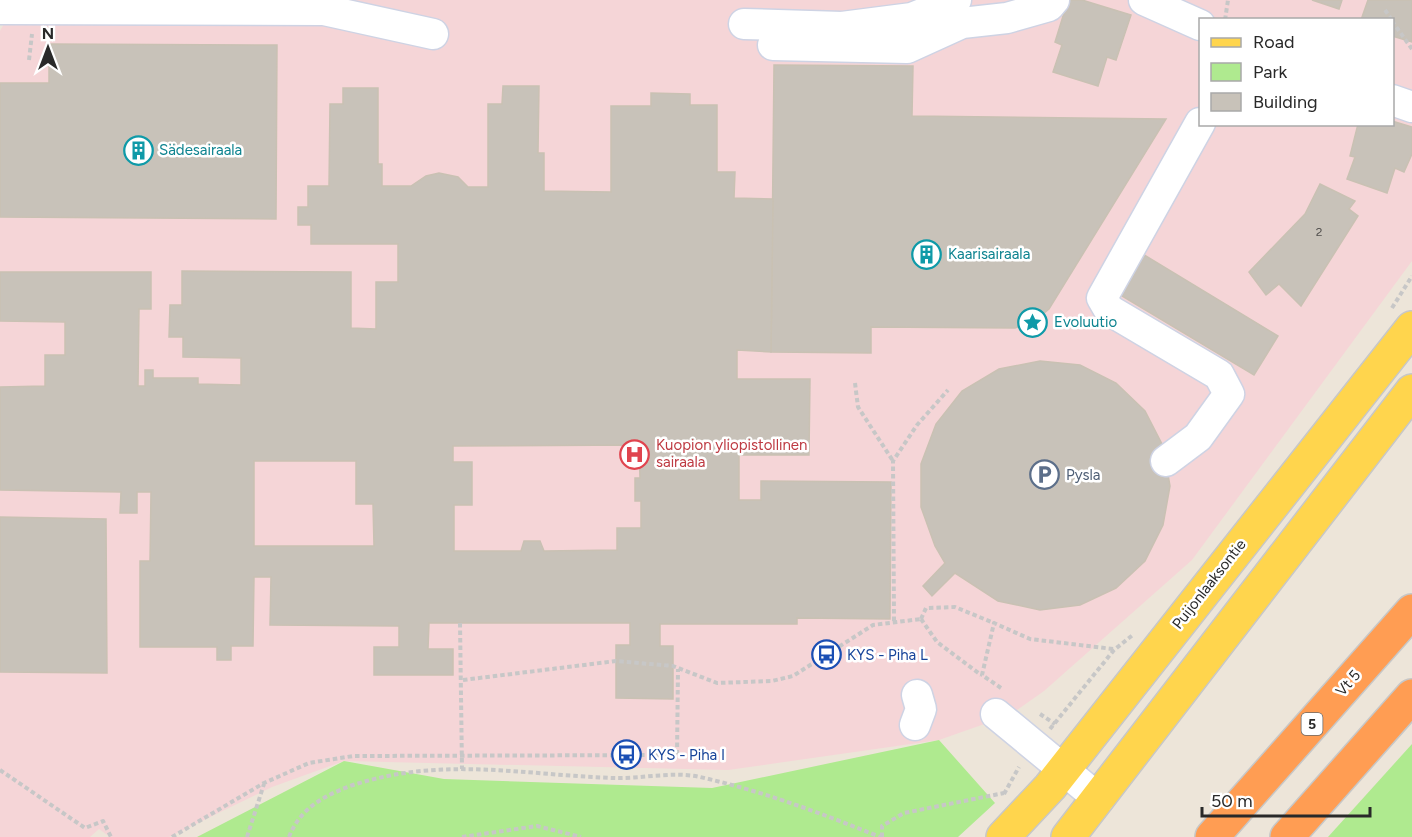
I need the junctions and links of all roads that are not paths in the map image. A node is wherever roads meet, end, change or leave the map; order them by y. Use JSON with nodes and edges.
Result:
{"nodes":[{"id":1,"x":956,"y":0,"type":"edge"},
{"id":2,"x":1054,"y":0,"type":"edge"},
{"id":3,"x":1144,"y":0,"type":"edge"},
{"id":4,"x":0,"y":9,"type":"edge"},
{"id":5,"x":744,"y":24,"type":"dead end"},
{"id":6,"x":1199,"y":26,"type":"edge"},
{"id":7,"x":433,"y":34,"type":"dead end"},
{"id":8,"x":773,"y":45,"type":"dead end"},
{"id":9,"x":1394,"y":101,"type":"edge"},
{"id":10,"x":1412,"y":107,"type":"edge"},
{"id":11,"x":1199,"y":125,"type":"edge"},
{"id":12,"x":1412,"y":328,"type":"edge"},
{"id":13,"x":1412,"y":391,"type":"edge"},
{"id":14,"x":1166,"y":461,"type":"dead end"},
{"id":15,"x":1412,"y":611,"type":"edge"},
{"id":16,"x":917,"y":695,"type":"dead end"},
{"id":17,"x":1412,"y":696,"type":"edge"},
{"id":18,"x":1002,"y":704,"type":"road end"},
{"id":19,"x":915,"y":725,"type":"dead end"},
{"id":20,"x":1057,"y":778,"type":"junction"},
{"id":21,"x":1094,"y":805,"type":"junction"},
{"id":22,"x":1003,"y":837,"type":"edge"},
{"id":23,"x":1068,"y":837,"type":"edge"},
{"id":24,"x":1212,"y":837,"type":"edge"},
{"id":25,"x":1287,"y":837,"type":"edge"}],
"edges":[{"from":1,"to":5,"type":"lane"},
{"from":2,"to":8,"type":"lane"},
{"from":3,"to":6,"type":"lane"},
{"from":4,"to":7,"type":"lane"},
{"from":9,"to":10,"type":"lane"},
{"from":11,"to":14,"type":"lane"},
{"from":12,"to":20,"type":"main road","name":"Puijonlaaksontie"},
{"from":13,"to":21,"type":"main road"},
{"from":15,"to":24,"type":"highway","name":"Vt 5","number":"5"},
{"from":16,"to":19,"type":"lane"},
{"from":17,"to":25,"type":"highway"},
{"from":18,"to":20,"type":"lane"},
{"from":20,"to":21,"type":"lane"},
{"from":20,"to":22,"type":"main road","name":"Puijonlaaksontie"},
{"from":21,"to":23,"type":"main road"}]}
